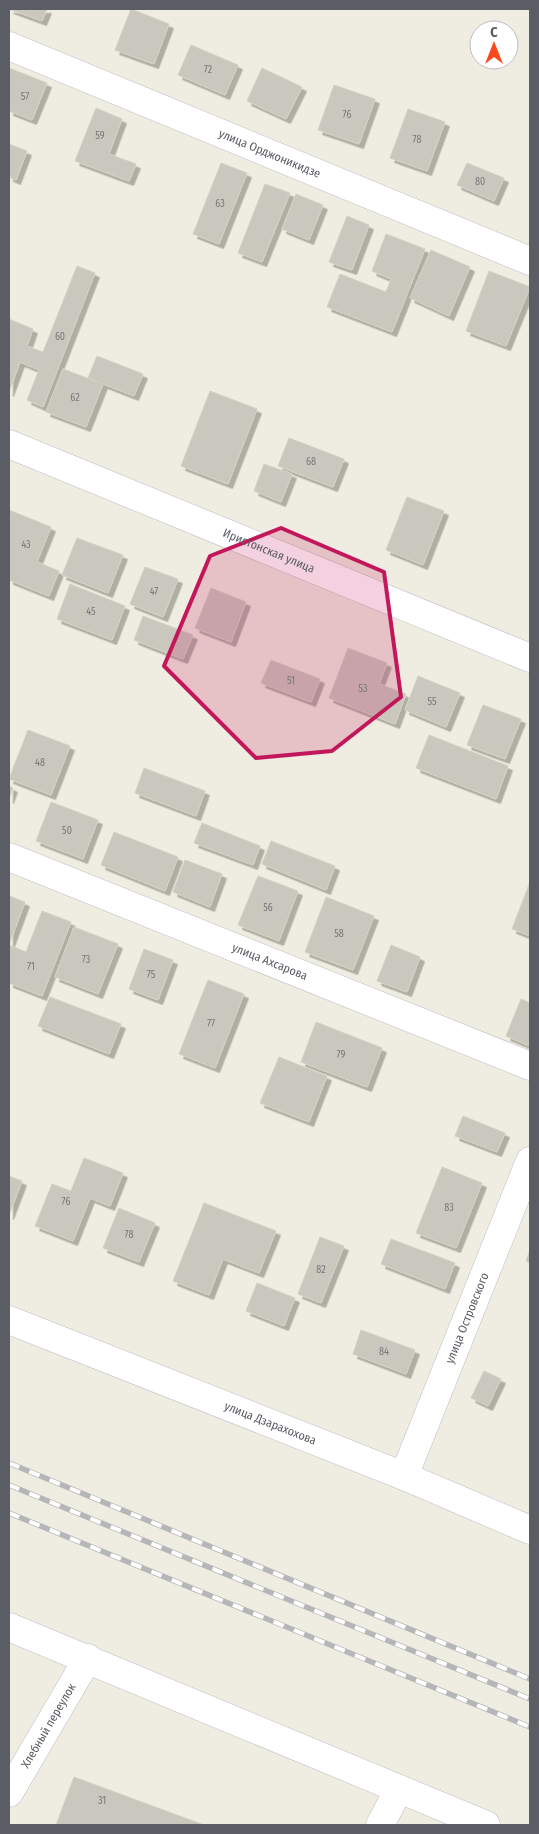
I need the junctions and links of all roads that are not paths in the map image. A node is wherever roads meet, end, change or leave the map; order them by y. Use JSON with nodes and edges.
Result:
{"nodes":[{"id":1,"x":9,"y":46,"type":"edge"},
{"id":2,"x":530,"y":261,"type":"edge"},
{"id":3,"x":9,"y":444,"type":"edge"},
{"id":4,"x":530,"y":658,"type":"edge"},
{"id":5,"x":9,"y":857,"type":"edge"},
{"id":6,"x":530,"y":1066,"type":"edge"},
{"id":7,"x":530,"y":1161,"type":"edge"},
{"id":8,"x":9,"y":1320,"type":"edge"},
{"id":9,"x":404,"y":1476,"type":"junction"},
{"id":10,"x":530,"y":1530,"type":"edge"},
{"id":11,"x":9,"y":1627,"type":"edge"},
{"id":12,"x":88,"y":1658,"type":"junction"},
{"id":13,"x":399,"y":1789,"type":"junction"},
{"id":14,"x":9,"y":1793,"type":"edge"},
{"id":15,"x":380,"y":1825,"type":"edge"},
{"id":16,"x":486,"y":1825,"type":"edge"}],
"edges":[{"from":1,"to":2,"type":"street","name":"улица Орджоникидзе"},
{"from":3,"to":4,"type":"street","name":"Иристонская улица"},
{"from":5,"to":6,"type":"street","name":"улица Ахсарова"},
{"from":7,"to":9,"type":"street","name":"улица Островского"},
{"from":8,"to":9,"type":"street","name":"улица Дзарахохова"},
{"from":9,"to":10,"type":"street","name":"улица Дзарахохова"},
{"from":11,"to":12,"type":"street"},
{"from":12,"to":13,"type":"street"},
{"from":12,"to":14,"type":"street","name":"Хлебный переулок"},
{"from":13,"to":15,"type":"street"},
{"from":13,"to":16,"type":"street"}]}
